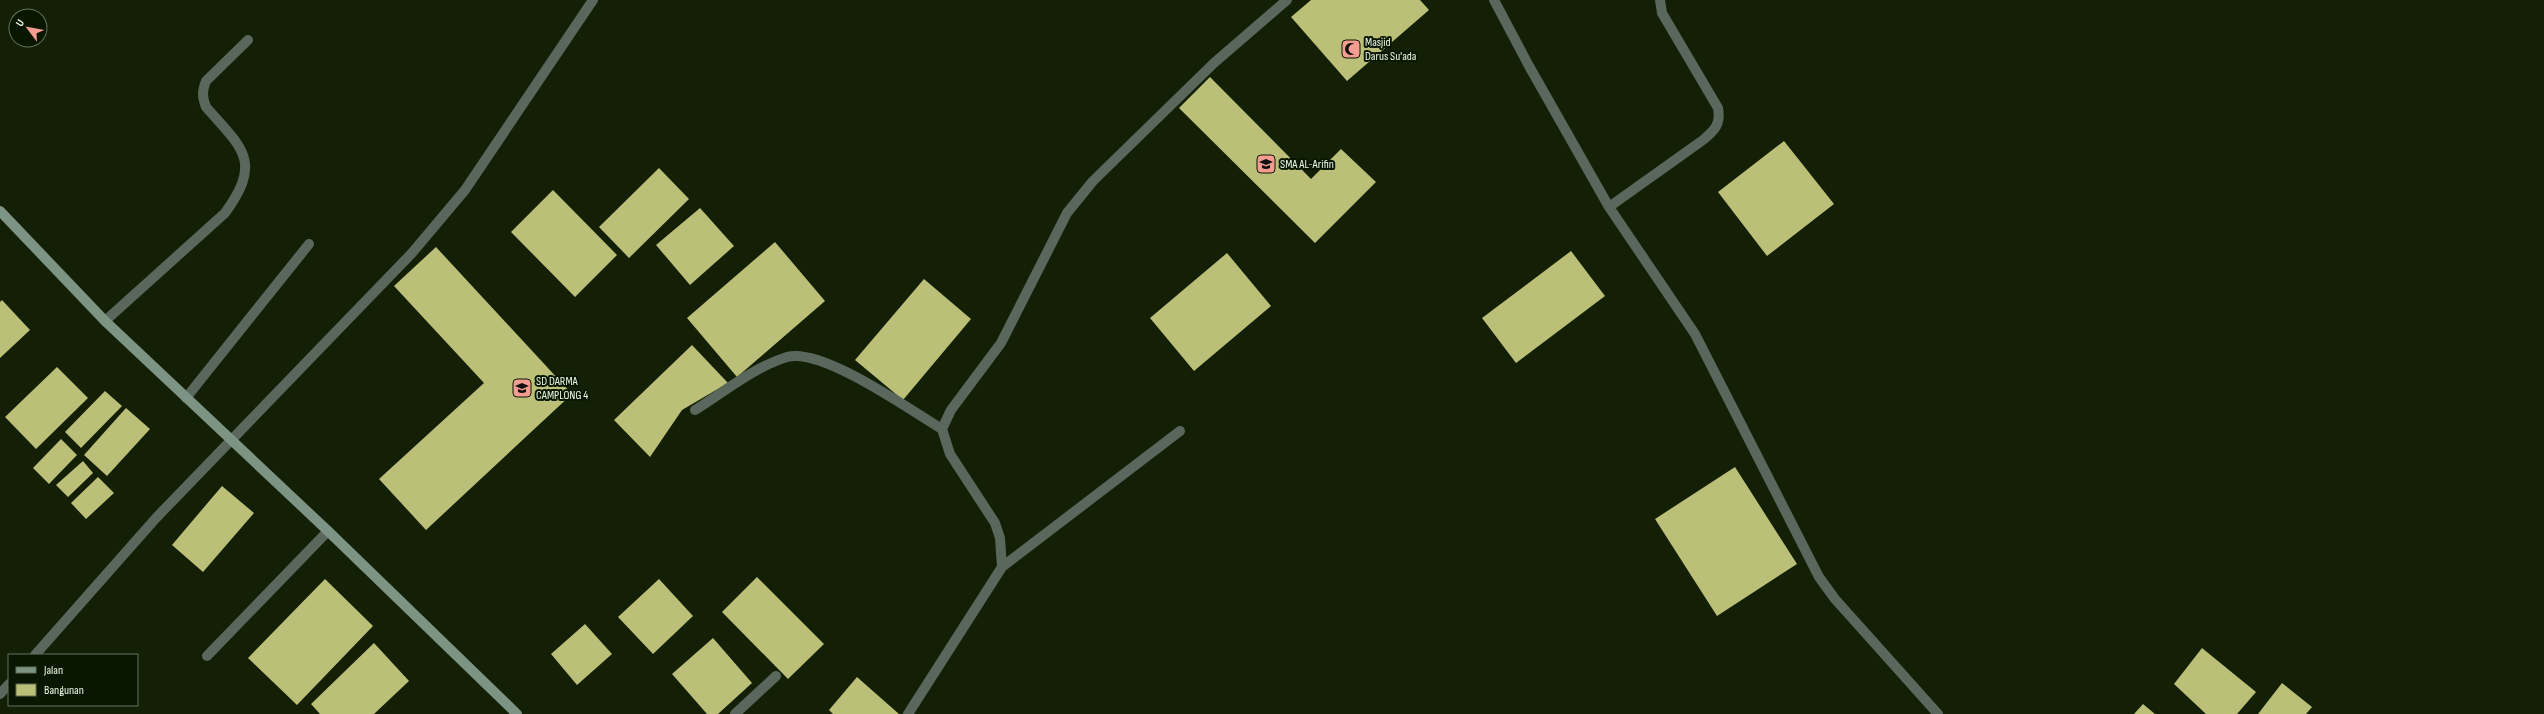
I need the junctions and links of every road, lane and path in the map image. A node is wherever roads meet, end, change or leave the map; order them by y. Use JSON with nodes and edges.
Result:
{"nodes":[{"id":1,"x":593,"y":0,"type":"edge"},
{"id":2,"x":1287,"y":0,"type":"edge"},
{"id":3,"x":1494,"y":0,"type":"edge"},
{"id":4,"x":1660,"y":0,"type":"edge"},
{"id":5,"x":248,"y":40,"type":"dead end"},
{"id":6,"x":1609,"y":207,"type":"junction"},
{"id":7,"x":0,"y":211,"type":"edge"},
{"id":8,"x":309,"y":244,"type":"dead end"},
{"id":9,"x":105,"y":321,"type":"junction"},
{"id":10,"x":186,"y":398,"type":"junction"},
{"id":11,"x":695,"y":410,"type":"dead end"},
{"id":12,"x":942,"y":429,"type":"junction"},
{"id":13,"x":1180,"y":431,"type":"dead end"},
{"id":14,"x":232,"y":441,"type":"junction"},
{"id":15,"x":328,"y":531,"type":"junction"},
{"id":16,"x":1002,"y":567,"type":"junction"},
{"id":17,"x":36,"y":654,"type":"edge"},
{"id":18,"x":207,"y":656,"type":"dead end"},
{"id":19,"x":776,"y":676,"type":"dead end"},
{"id":20,"x":8,"y":685,"type":"edge"},
{"id":21,"x":0,"y":694,"type":"edge"},
{"id":22,"x":517,"y":714,"type":"edge"},
{"id":23,"x":735,"y":714,"type":"edge"},
{"id":24,"x":908,"y":714,"type":"edge"},
{"id":25,"x":1938,"y":714,"type":"edge"}],
"edges":[{"from":1,"to":14,"type":"street"},
{"from":2,"to":12,"type":"street"},
{"from":3,"to":6,"type":"street"},
{"from":4,"to":6,"type":"street"},
{"from":5,"to":9,"type":"street"},
{"from":6,"to":25,"type":"street"},
{"from":7,"to":9,"type":"street"},
{"from":8,"to":10,"type":"street"},
{"from":9,"to":10,"type":"street"},
{"from":10,"to":14,"type":"street"},
{"from":11,"to":12,"type":"street"},
{"from":12,"to":16,"type":"street"},
{"from":13,"to":16,"type":"street"},
{"from":14,"to":15,"type":"street"},
{"from":14,"to":17,"type":"street"},
{"from":15,"to":18,"type":"street"},
{"from":15,"to":22,"type":"street"},
{"from":16,"to":24,"type":"street"},
{"from":19,"to":23,"type":"street"},
{"from":20,"to":21,"type":"street"}]}
